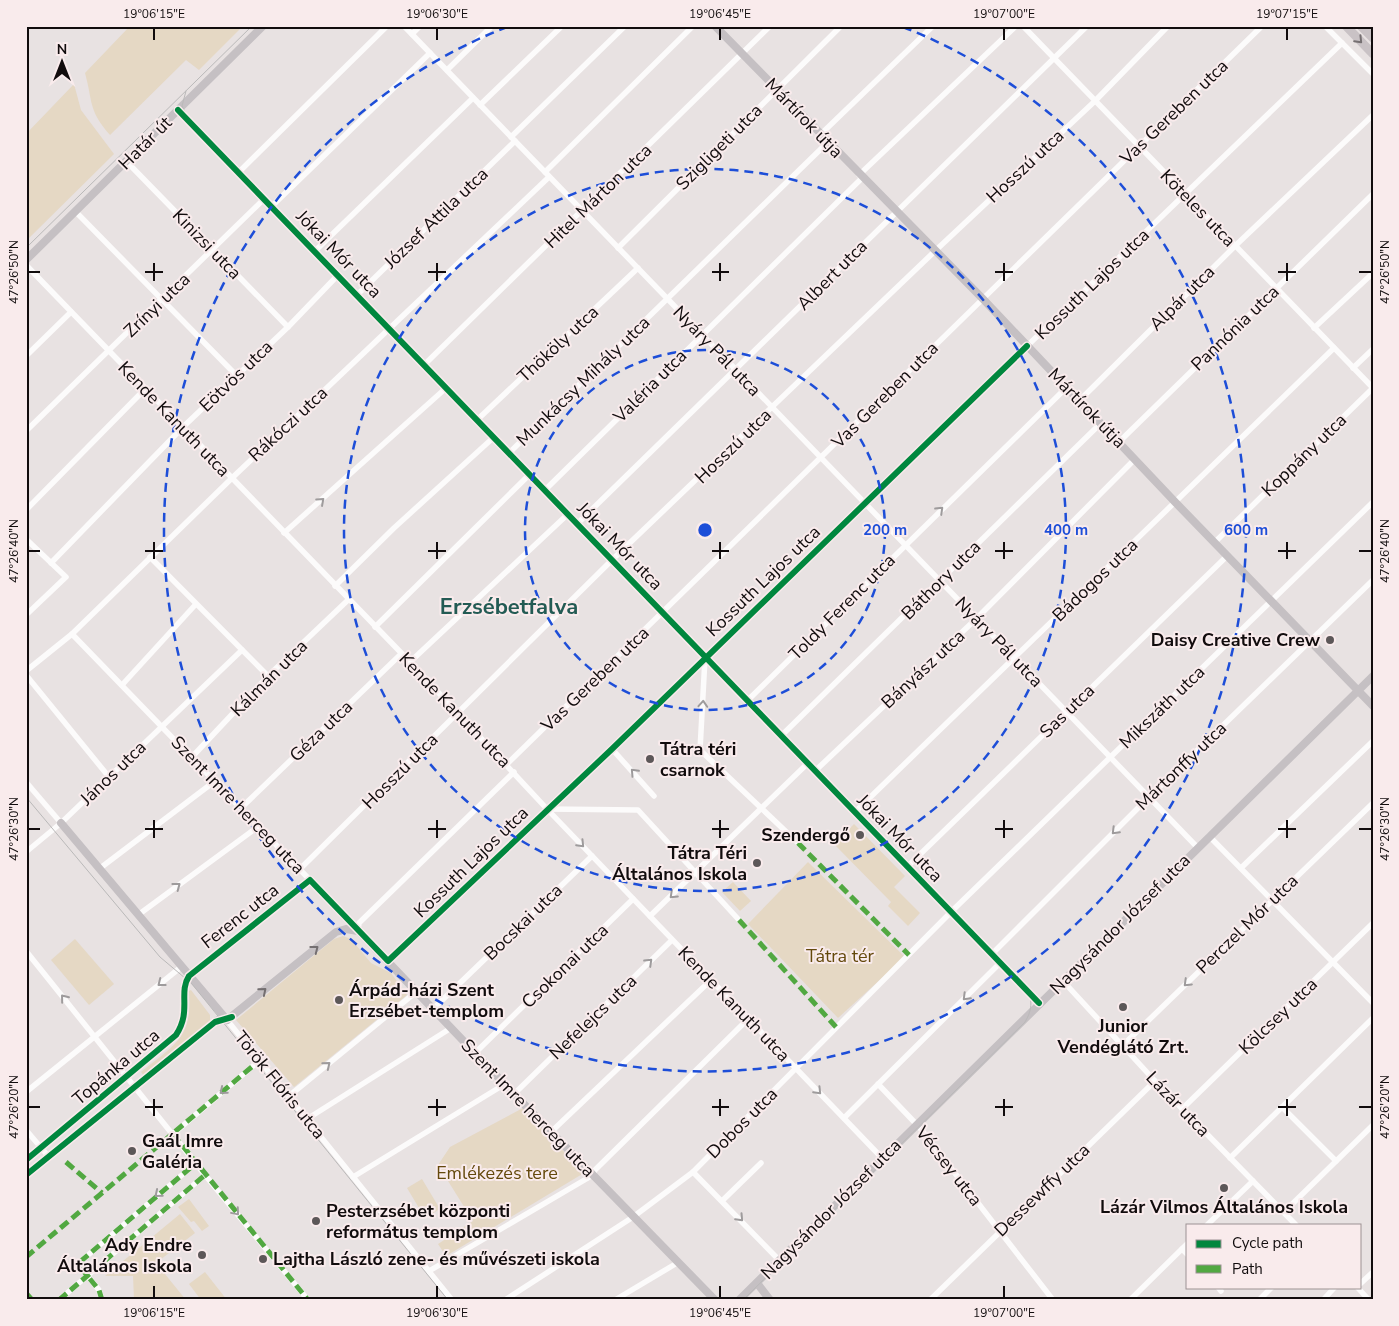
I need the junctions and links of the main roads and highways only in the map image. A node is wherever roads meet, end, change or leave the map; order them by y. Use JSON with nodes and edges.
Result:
{"nodes":[{"id":1,"x":1346,"y":26,"type":"edge"},
{"id":2,"x":1361,"y":26,"type":"edge"},
{"id":3,"x":1373,"y":38,"type":"edge"},
{"id":4,"x":1373,"y":54,"type":"edge"}],
"edges":[{"from":1,"to":4,"type":"main road","one_way":true},
{"from":2,"to":3,"type":"main road"}]}
